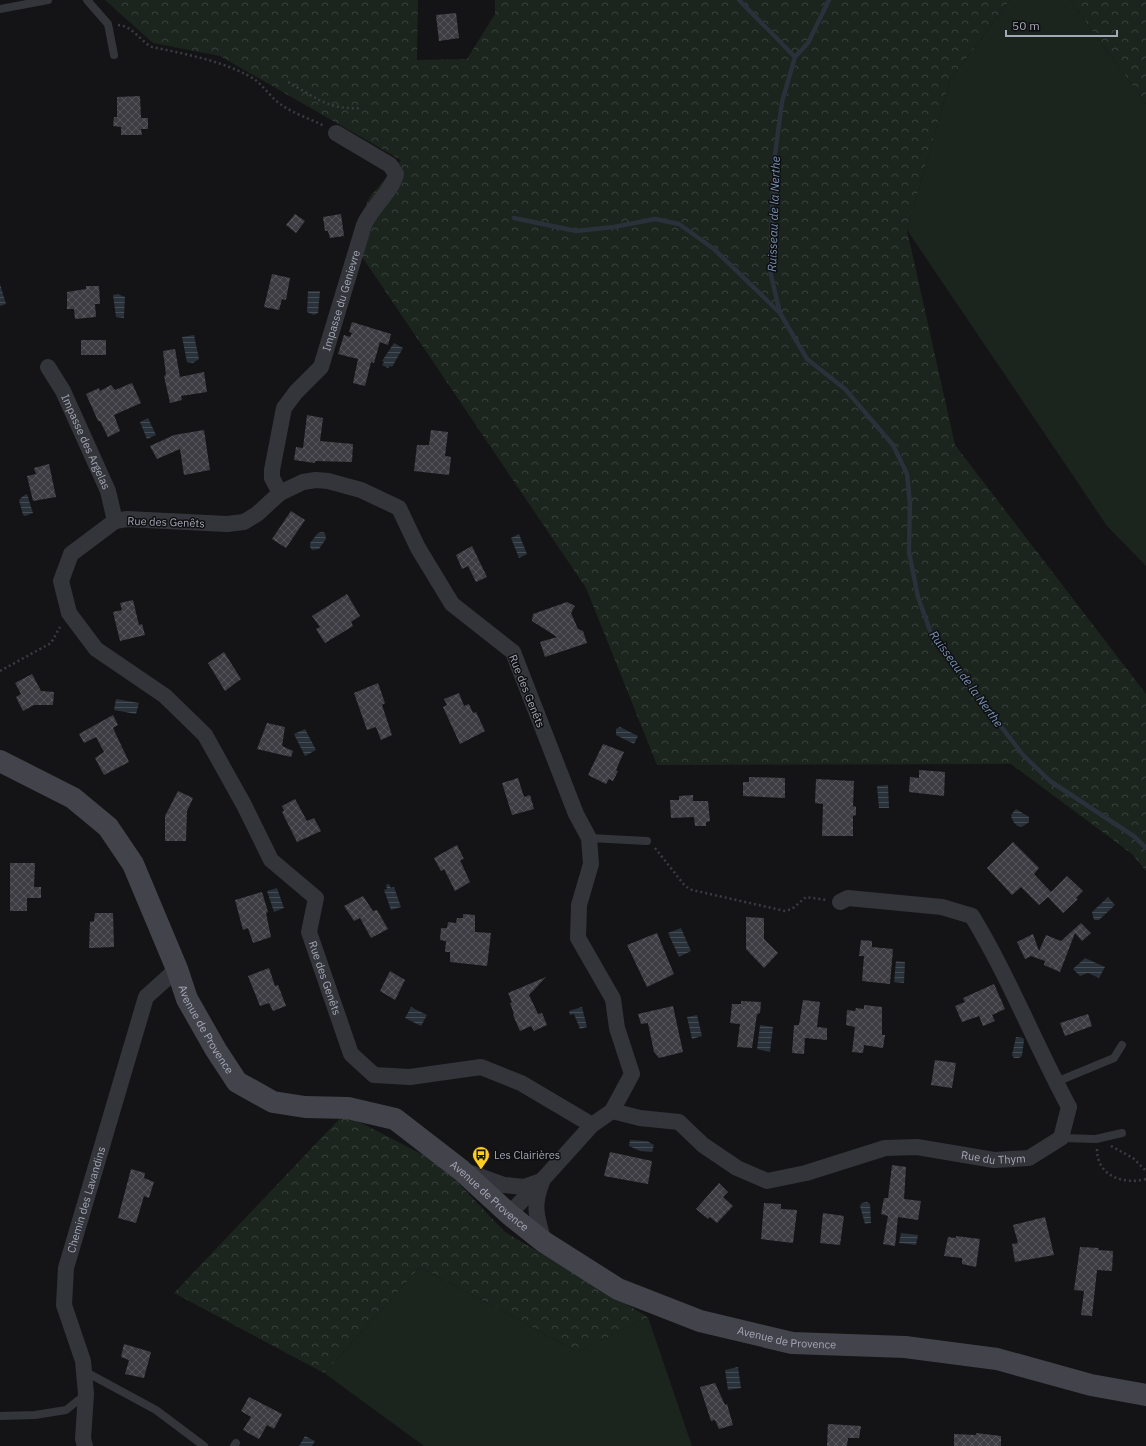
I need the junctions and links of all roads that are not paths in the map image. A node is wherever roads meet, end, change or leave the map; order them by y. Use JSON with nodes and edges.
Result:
{"nodes":[{"id":1,"x":48,"y":0,"type":"edge"},
{"id":2,"x":87,"y":0,"type":"edge"},
{"id":3,"x":0,"y":9,"type":"edge"},
{"id":4,"x":114,"y":55,"type":"dead end"},
{"id":5,"x":336,"y":133,"type":"road end"},
{"id":6,"x":48,"y":367,"type":"dead end"},
{"id":7,"x":280,"y":493,"type":"junction"},
{"id":8,"x":115,"y":521,"type":"junction"},
{"id":9,"x":0,"y":761,"type":"edge"},
{"id":10,"x":589,"y":838,"type":"junction"},
{"id":11,"x":647,"y":841,"type":"road end"},
{"id":12,"x":840,"y":902,"type":"road end"},
{"id":13,"x":177,"y":969,"type":"junction"},
{"id":14,"x":1122,"y":1045,"type":"dead end"},
{"id":15,"x":1056,"y":1082,"type":"junction"},
{"id":16,"x":612,"y":1111,"type":"junction"},
{"id":17,"x":592,"y":1125,"type":"junction"},
{"id":18,"x":1122,"y":1133,"type":"dead end"},
{"id":19,"x":1061,"y":1138,"type":"junction"},
{"id":20,"x":462,"y":1170,"type":"junction"},
{"id":21,"x":542,"y":1180,"type":"junction"},
{"id":22,"x":509,"y":1214,"type":"junction"},
{"id":23,"x":544,"y":1242,"type":"junction"},
{"id":24,"x":84,"y":1371,"type":"junction"},
{"id":25,"x":86,"y":1394,"type":"junction"},
{"id":26,"x":1146,"y":1395,"type":"edge"},
{"id":27,"x":0,"y":1416,"type":"edge"},
{"id":28,"x":85,"y":1446,"type":"edge"},
{"id":29,"x":204,"y":1446,"type":"edge"}],
"edges":[{"from":1,"to":3,"type":"lane"},
{"from":2,"to":4,"type":"lane"},
{"from":5,"to":7,"type":"street","name":"Impasse du Genievre"},
{"from":6,"to":8,"type":"street","name":"Impasse des Argelas"},
{"from":7,"to":8,"type":"street","name":"Rue des Genêts"},
{"from":7,"to":10,"type":"street","name":"Rue des Genêts"},
{"from":8,"to":17,"type":"street","name":"Rue des Genêts"},
{"from":9,"to":13,"type":"street","name":"Avenue de Provence"},
{"from":10,"to":11,"type":"lane"},
{"from":10,"to":16,"type":"street","name":"Rue des Genêts"},
{"from":12,"to":15,"type":"street"},
{"from":13,"to":20,"type":"street","name":"Avenue de Provence"},
{"from":13,"to":24,"type":"street","name":"Chemin des Lavandins"},
{"from":14,"to":15,"type":"lane"},
{"from":15,"to":19,"type":"street"},
{"from":16,"to":17,"type":"street","name":"Rue des Genêts"},
{"from":16,"to":19,"type":"street","name":"Rue du Thym"},
{"from":17,"to":21,"type":"street","name":"Rue des Genêts"},
{"from":18,"to":19,"type":"lane"},
{"from":20,"to":21,"type":"street"},
{"from":20,"to":22,"type":"street","name":"Avenue de Provence"},
{"from":21,"to":22,"type":"street","name":"Rue des Genêts"},
{"from":21,"to":23,"type":"street"},
{"from":22,"to":23,"type":"street","name":"Avenue de Provence"},
{"from":23,"to":26,"type":"street","name":"Avenue de Provence"},
{"from":24,"to":25,"type":"street","name":"Chemin des Lavandins"},
{"from":24,"to":29,"type":"lane"},
{"from":25,"to":27,"type":"lane"},
{"from":25,"to":28,"type":"street","name":"Chemin des Lavandins"}]}
